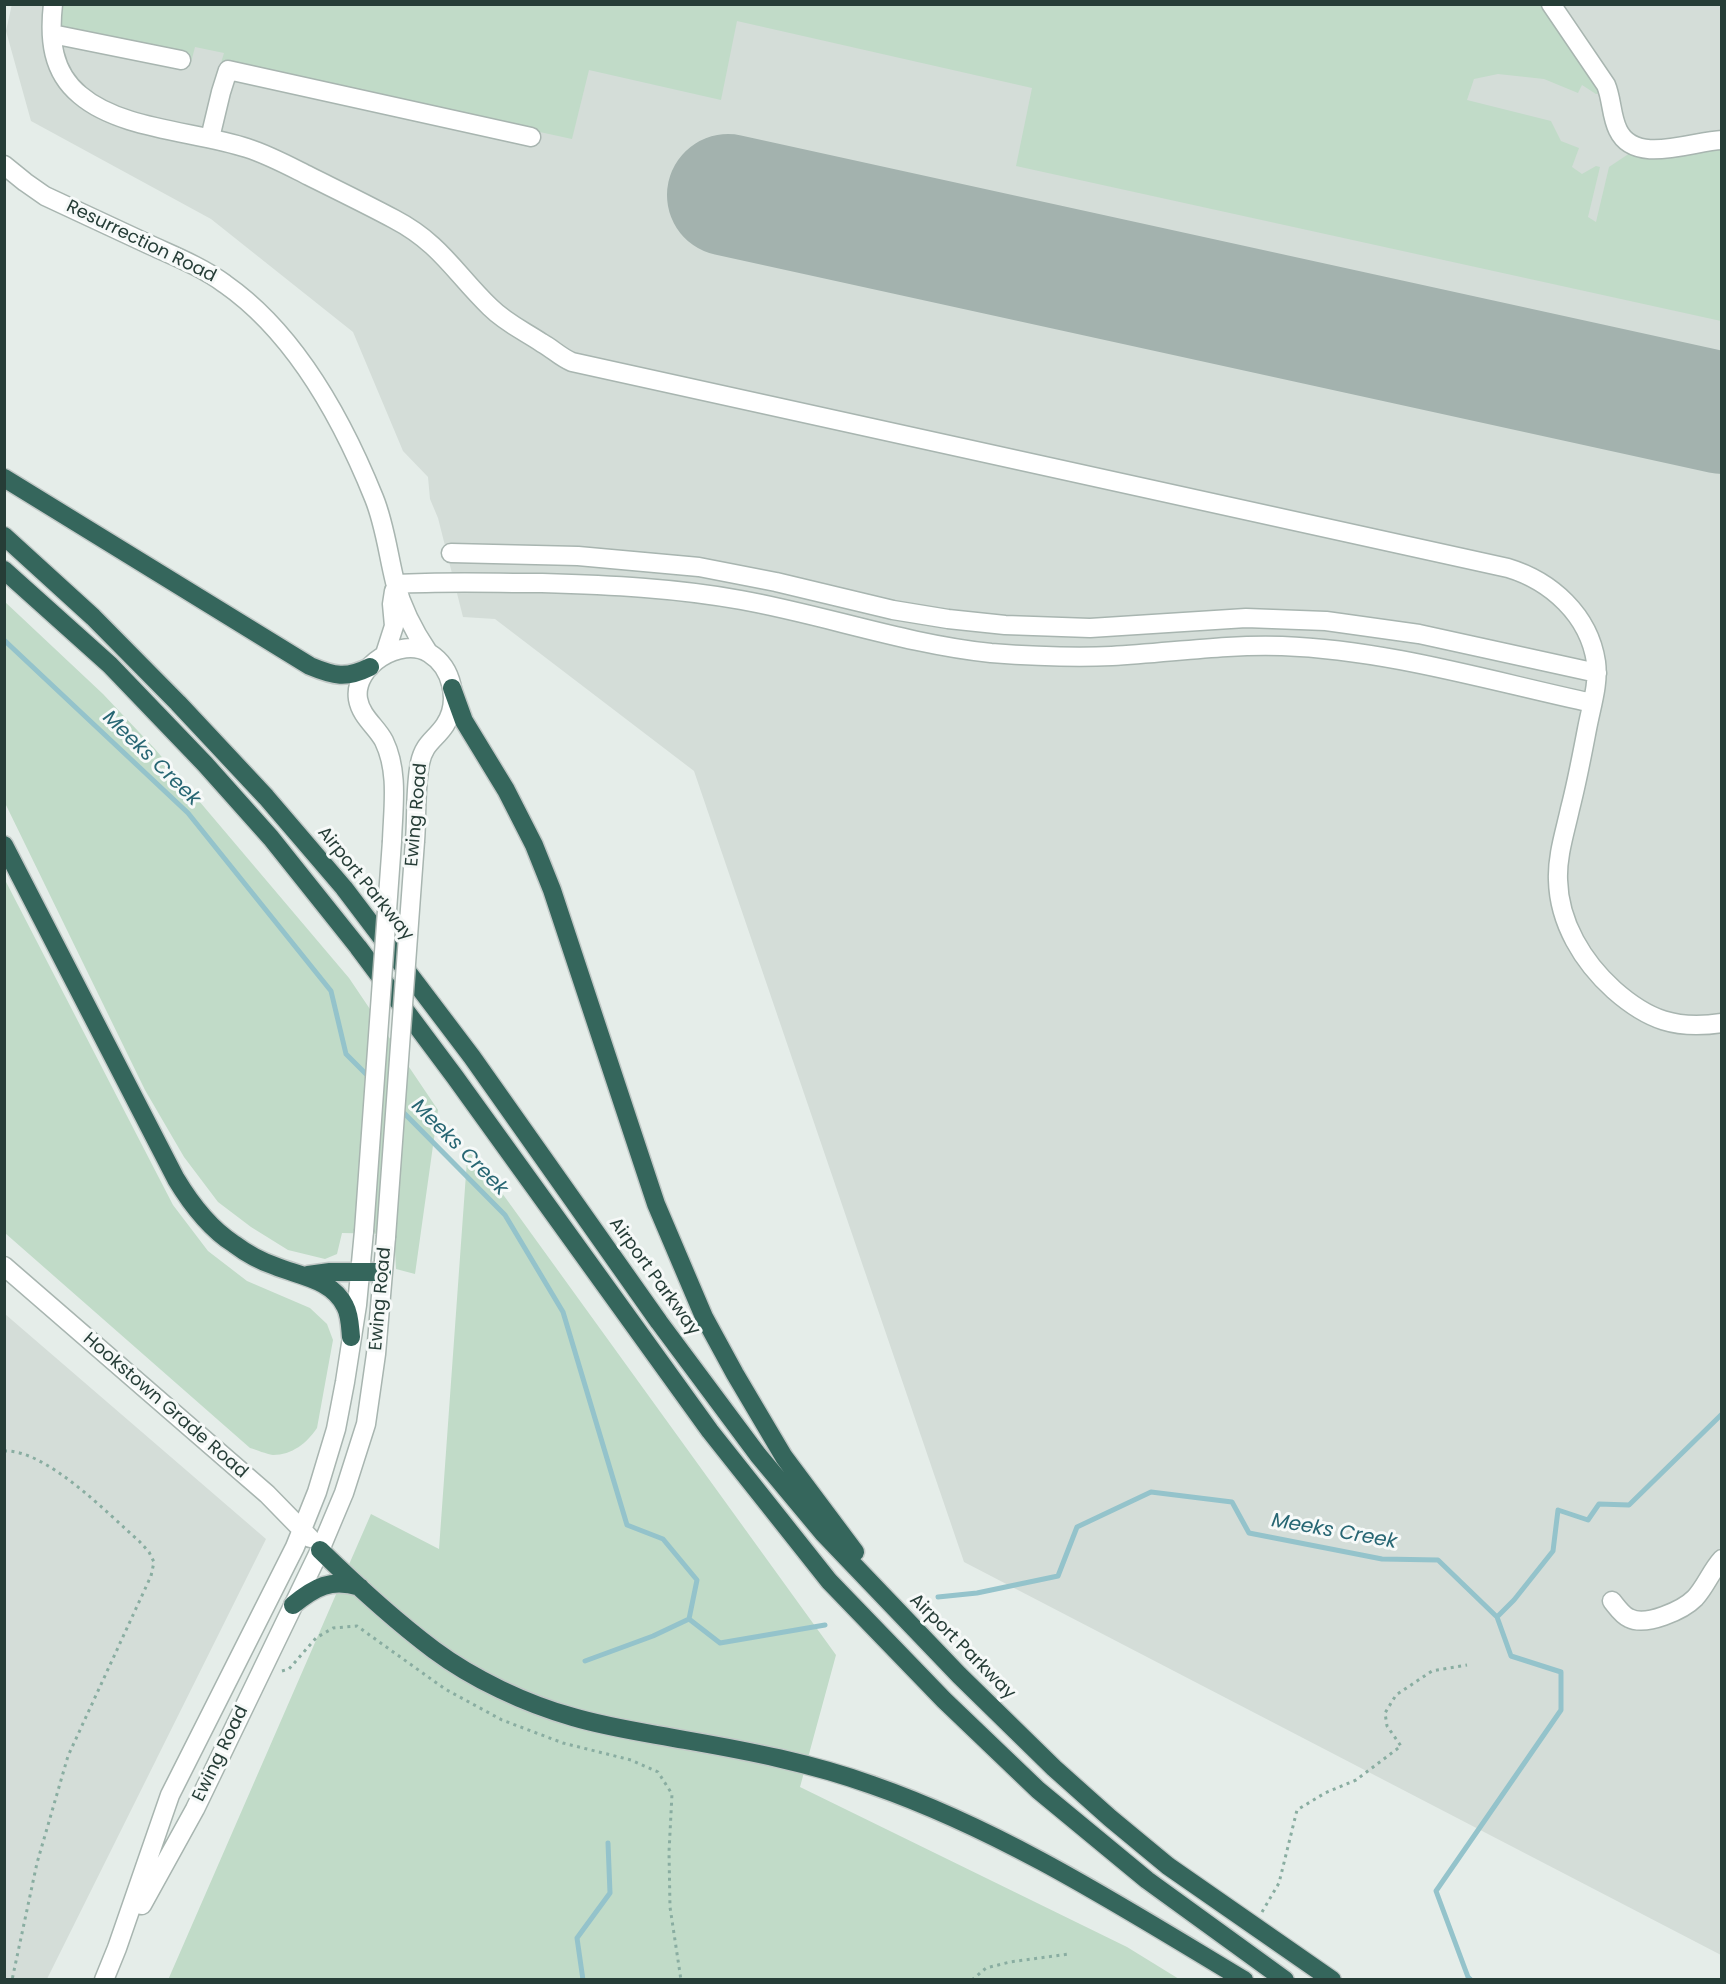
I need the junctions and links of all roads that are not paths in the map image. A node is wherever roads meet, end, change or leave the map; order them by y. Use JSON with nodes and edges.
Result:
{"nodes":[{"id":1,"x":53,"y":4,"type":"edge"},
{"id":2,"x":1551,"y":4,"type":"edge"},
{"id":3,"x":52,"y":34,"type":"junction"},
{"id":4,"x":181,"y":60,"type":"dead end"},
{"id":5,"x":531,"y":137,"type":"dead end"},
{"id":6,"x":210,"y":138,"type":"junction"},
{"id":7,"x":1722,"y":140,"type":"edge"},
{"id":8,"x":4,"y":165,"type":"edge"},
{"id":9,"x":4,"y":478,"type":"edge"},
{"id":10,"x":4,"y":536,"type":"edge"},
{"id":11,"x":451,"y":553,"type":"dead end"},
{"id":12,"x":4,"y":570,"type":"edge"},
{"id":13,"x":396,"y":584,"type":"junction"},
{"id":14,"x":428,"y":652,"type":"junction"},
{"id":15,"x":385,"y":654,"type":"junction"},
{"id":16,"x":370,"y":667,"type":"junction"},
{"id":17,"x":1597,"y":673,"type":"junction"},
{"id":18,"x":452,"y":688,"type":"junction"},
{"id":19,"x":1592,"y":703,"type":"junction"},
{"id":20,"x":4,"y":845,"type":"edge"},
{"id":21,"x":1722,"y":1023,"type":"edge"},
{"id":22,"x":4,"y":1266,"type":"edge"},
{"id":23,"x":382,"y":1272,"type":"junction"},
{"id":24,"x":361,"y":1273,"type":"junction"},
{"id":25,"x":308,"y":1275,"type":"junction"},
{"id":26,"x":351,"y":1337,"type":"junction"},
{"id":27,"x":303,"y":1529,"type":"junction"},
{"id":28,"x":320,"y":1550,"type":"junction"},
{"id":29,"x":1722,"y":1559,"type":"edge"},
{"id":30,"x":360,"y":1587,"type":"junction"},
{"id":31,"x":1612,"y":1601,"type":"dead end"},
{"id":32,"x":293,"y":1605,"type":"junction"},
{"id":33,"x":905,"y":1618,"type":"junction"},
{"id":34,"x":117,"y":1948,"type":"junction"},
{"id":35,"x":104,"y":1980,"type":"edge"},
{"id":36,"x":1244,"y":1980,"type":"edge"},
{"id":37,"x":1285,"y":1980,"type":"edge"},
{"id":38,"x":1332,"y":1980,"type":"edge"}],
"edges":[{"from":1,"to":3,"type":"street"},
{"from":2,"to":7,"type":"street"},
{"from":3,"to":4,"type":"street"},
{"from":3,"to":6,"type":"street"},
{"from":5,"to":6,"type":"street"},
{"from":6,"to":17,"type":"street"},
{"from":8,"to":13,"type":"street","name":"Resurrection Road"},
{"from":9,"to":16,"type":"highway"},
{"from":10,"to":33,"type":"highway","name":"Airport Parkway"},
{"from":11,"to":17,"type":"street"},
{"from":12,"to":37,"type":"highway"},
{"from":13,"to":14,"type":"street","name":"Resurrection Road"},
{"from":13,"to":15,"type":"street","name":"Resurrection Road"},
{"from":13,"to":19,"type":"street"},
{"from":14,"to":15,"type":"street"},
{"from":14,"to":18,"type":"street"},
{"from":15,"to":16,"type":"street","name":"Ewing Road"},
{"from":16,"to":24,"type":"street","name":"Ewing Road","bridge":true},
{"from":17,"to":19,"type":"street"},
{"from":18,"to":23,"type":"street","name":"Ewing Road","bridge":true},
{"from":18,"to":33,"type":"highway"},
{"from":19,"to":21,"type":"street"},
{"from":20,"to":25,"type":"highway"},
{"from":22,"to":27,"type":"street","name":"Hookstown Grade Road"},
{"from":23,"to":24,"type":"highway"},
{"from":23,"to":28,"type":"street","name":"Ewing Road"},
{"from":24,"to":25,"type":"highway"},
{"from":24,"to":26,"type":"street","name":"Ewing Road"},
{"from":25,"to":26,"type":"highway"},
{"from":26,"to":27,"type":"street","name":"Ewing Road"},
{"from":27,"to":28,"type":"street","name":"Hookstown Grade Road"},
{"from":27,"to":34,"type":"street","name":"Ewing Road"},
{"from":28,"to":30,"type":"highway"},
{"from":28,"to":32,"type":"street","name":"Ewing Road"},
{"from":29,"to":31,"type":"street"},
{"from":30,"to":32,"type":"highway"},
{"from":30,"to":36,"type":"highway"},
{"from":32,"to":34,"type":"street","name":"Ewing Road"},
{"from":33,"to":38,"type":"highway","name":"Airport Parkway"},
{"from":34,"to":35,"type":"street","name":"Ewing Road"}]}
